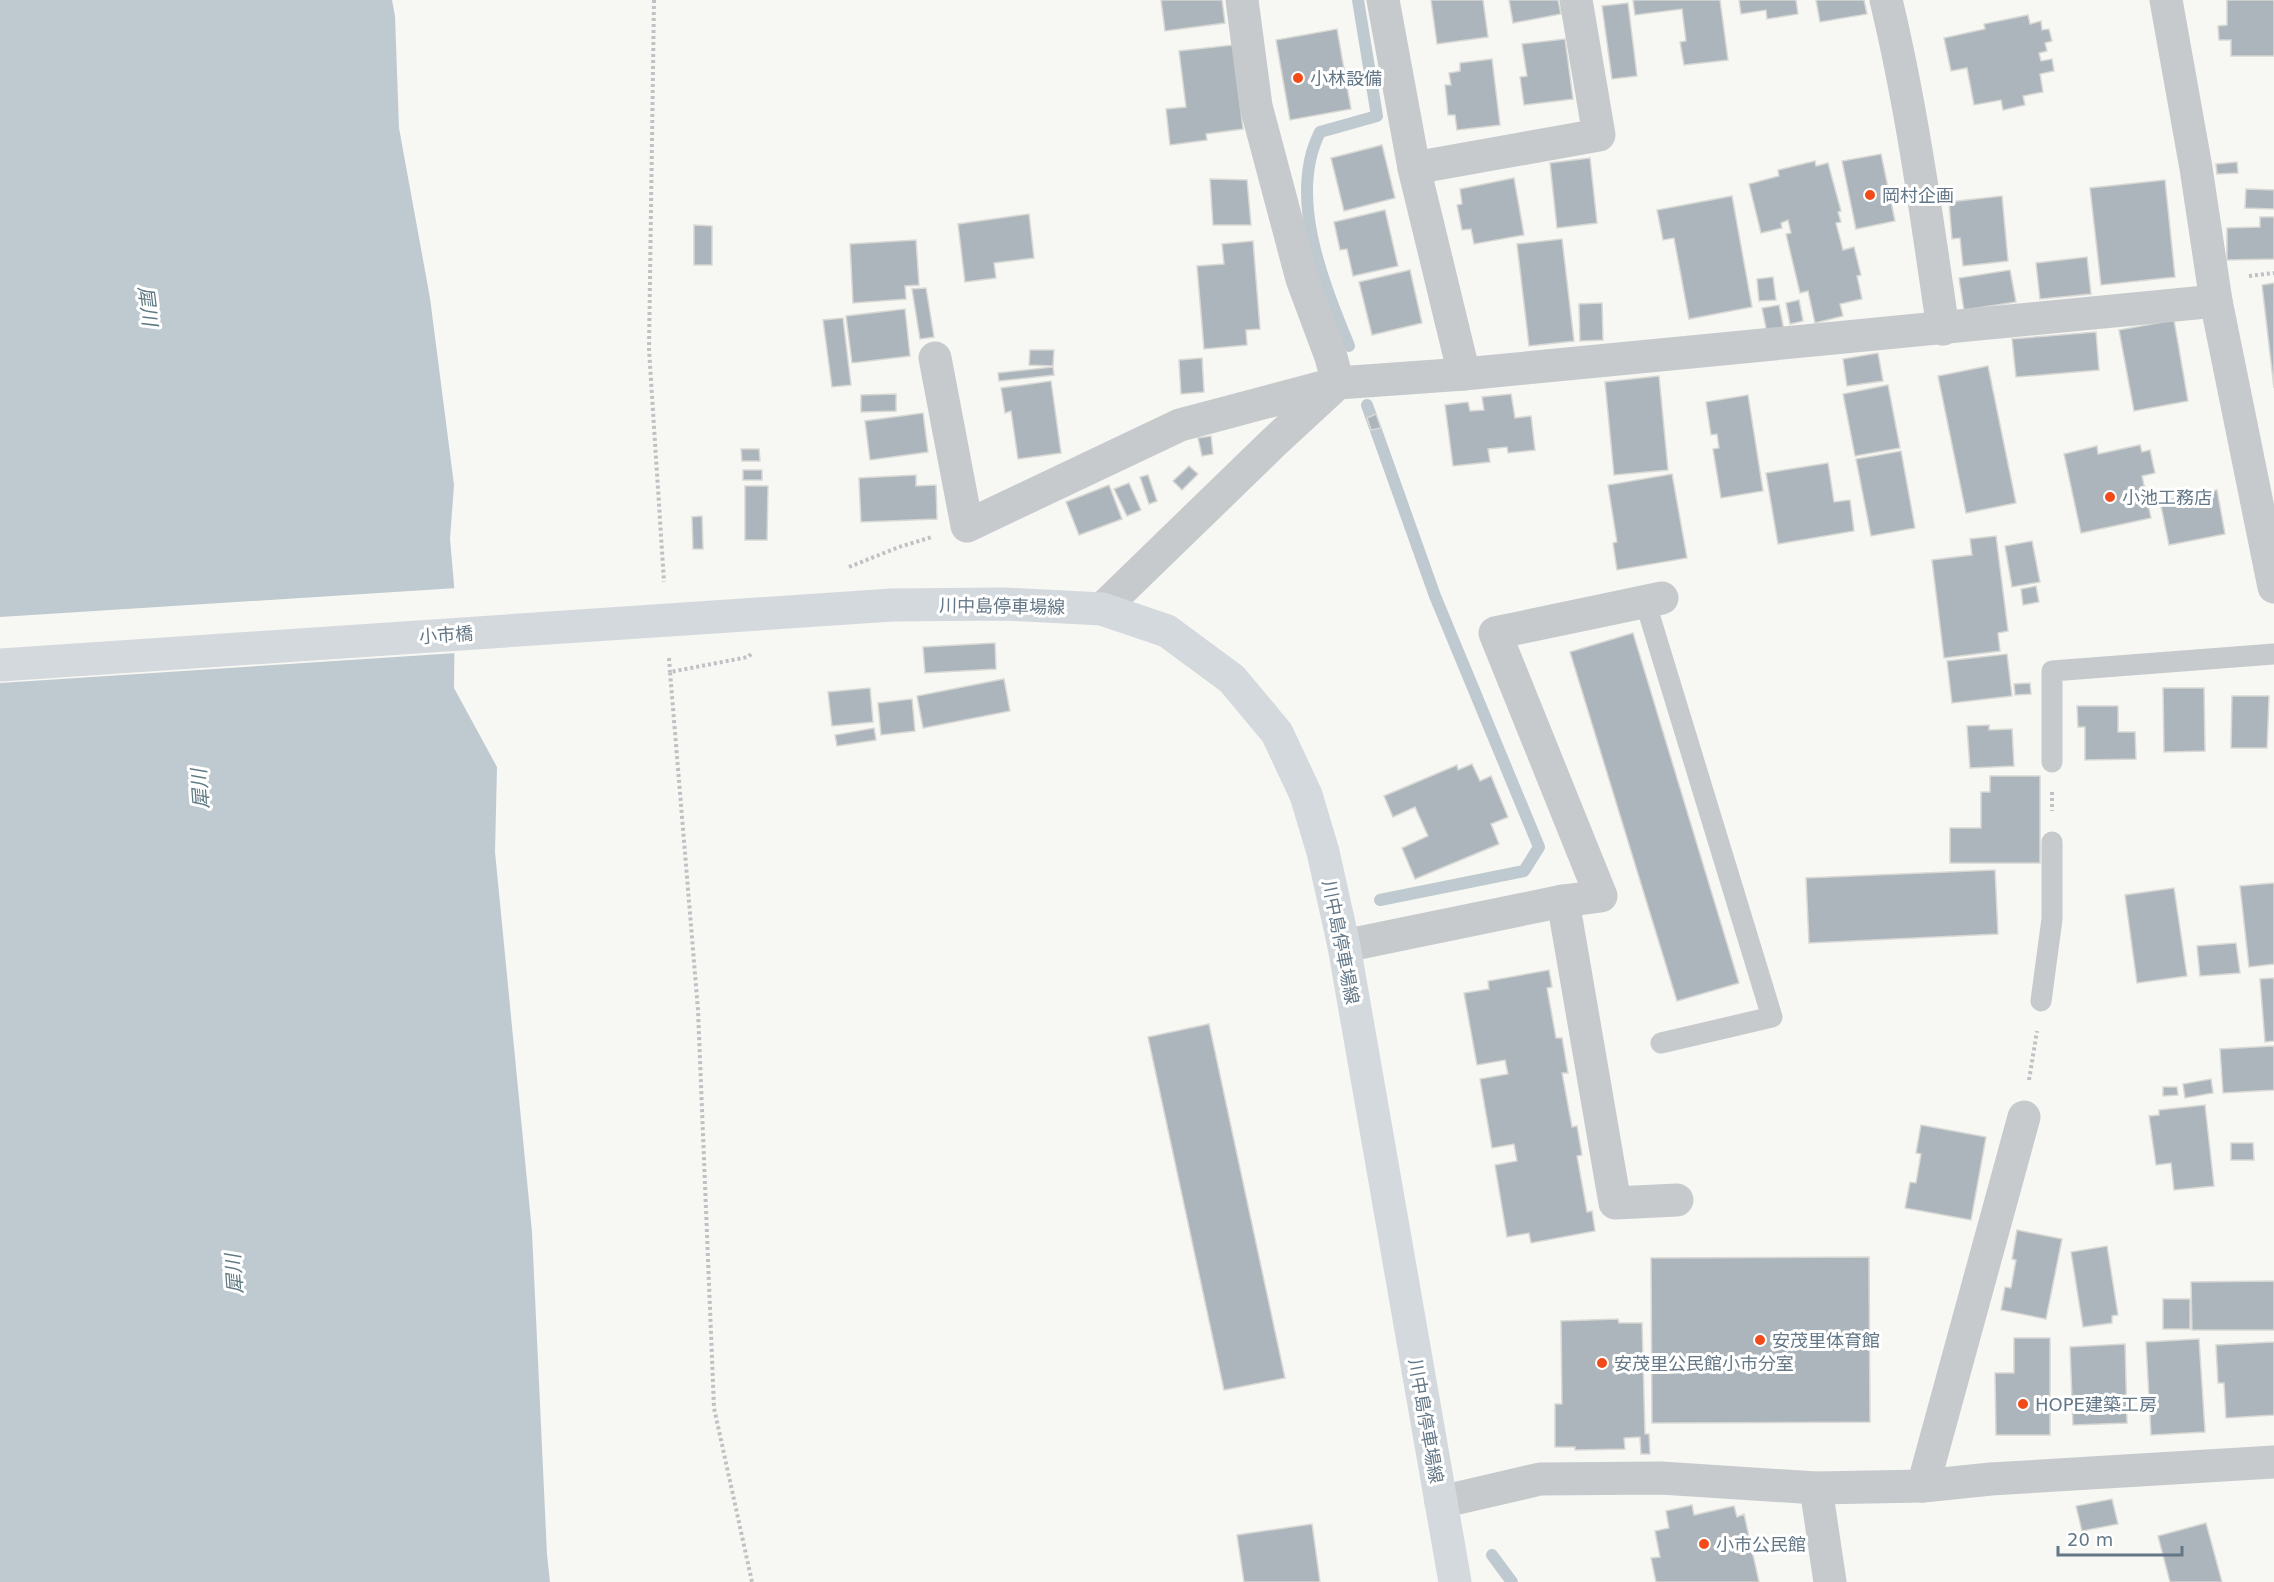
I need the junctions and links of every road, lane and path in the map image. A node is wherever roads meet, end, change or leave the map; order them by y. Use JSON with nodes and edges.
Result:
{"nodes":[{"id":1,"x":654,"y":0,"type":"edge"},
{"id":2,"x":1242,"y":0,"type":"edge"},
{"id":3,"x":1383,"y":0,"type":"edge"},
{"id":4,"x":1576,"y":0,"type":"edge"},
{"id":5,"x":1886,"y":0,"type":"edge"},
{"id":6,"x":2166,"y":0,"type":"edge"},
{"id":7,"x":1414,"y":168,"type":"junction"},
{"id":8,"x":2216,"y":301,"type":"junction"},
{"id":9,"x":1943,"y":329,"type":"junction"},
{"id":10,"x":935,"y":358,"type":"dead end"},
{"id":11,"x":1464,"y":374,"type":"junction"},
{"id":12,"x":1338,"y":383,"type":"junction"},
{"id":13,"x":967,"y":526,"type":"junction"},
{"id":14,"x":2272,"y":573,"type":"edge"},
{"id":15,"x":841,"y":574,"type":"dead end"},
{"id":16,"x":665,"y":592,"type":"dead end"},
{"id":17,"x":1654,"y":599,"type":"joint"},
{"id":18,"x":892,"y":605,"type":"joint"},
{"id":19,"x":1102,"y":609,"type":"junction"},
{"id":20,"x":669,"y":649,"type":"dead end"},
{"id":21,"x":756,"y":650,"type":"dead end"},
{"id":22,"x":2274,"y":654,"type":"edge"},
{"id":23,"x":0,"y":665,"type":"edge"},
{"id":24,"x":670,"y":672,"type":"junction"},
{"id":25,"x":2052,"y":762,"type":"joint"},
{"id":26,"x":2052,"y":842,"type":"joint"},
{"id":27,"x":1563,"y":902,"type":"junction"},
{"id":28,"x":1344,"y":946,"type":"junction"},
{"id":29,"x":2041,"y":1001,"type":"joint"},
{"id":30,"x":1661,"y":1043,"type":"dead end"},
{"id":31,"x":2024,"y":1116,"type":"joint"},
{"id":32,"x":1677,"y":1200,"type":"dead end"},
{"id":33,"x":2274,"y":1462,"type":"edge"},
{"id":34,"x":1923,"y":1486,"type":"junction"},
{"id":35,"x":1816,"y":1488,"type":"junction"},
{"id":36,"x":1441,"y":1502,"type":"junction"},
{"id":37,"x":752,"y":1582,"type":"edge"},
{"id":38,"x":1455,"y":1582,"type":"edge"},
{"id":39,"x":1830,"y":1582,"type":"edge"}],
"edges":[{"from":1,"to":16,"type":"path"},
{"from":2,"to":12,"type":"street"},
{"from":3,"to":7,"type":"street"},
{"from":4,"to":7,"type":"street"},
{"from":5,"to":9,"type":"street"},
{"from":6,"to":8,"type":"street"},
{"from":7,"to":11,"type":"street"},
{"from":8,"to":9,"type":"street"},
{"from":8,"to":14,"type":"street"},
{"from":9,"to":11,"type":"street"},
{"from":10,"to":13,"type":"street"},
{"from":11,"to":12,"type":"street"},
{"from":12,"to":13,"type":"street"},
{"from":12,"to":19,"type":"street"},
{"from":13,"to":15,"type":"path"},
{"from":17,"to":27,"type":"street"},
{"from":17,"to":30,"type":"lane"},
{"from":18,"to":19,"type":"main road","name":"川中島停車場線"},
{"from":18,"to":23,"type":"main road","name":"小市橋"},
{"from":19,"to":28,"type":"main road","name":"川中島停車場線"},
{"from":20,"to":24,"type":"path"},
{"from":21,"to":24,"type":"path"},
{"from":22,"to":25,"type":"lane"},
{"from":24,"to":37,"type":"path"},
{"from":25,"to":26,"type":"path"},
{"from":26,"to":29,"type":"lane"},
{"from":27,"to":28,"type":"street"},
{"from":27,"to":32,"type":"street"},
{"from":28,"to":36,"type":"main road","name":"川中島停車場線"},
{"from":29,"to":31,"type":"path"},
{"from":31,"to":34,"type":"street"},
{"from":33,"to":34,"type":"street"},
{"from":34,"to":35,"type":"street"},
{"from":35,"to":36,"type":"street"},
{"from":35,"to":39,"type":"street"},
{"from":36,"to":38,"type":"main road","name":"川中島停車場線"}]}
